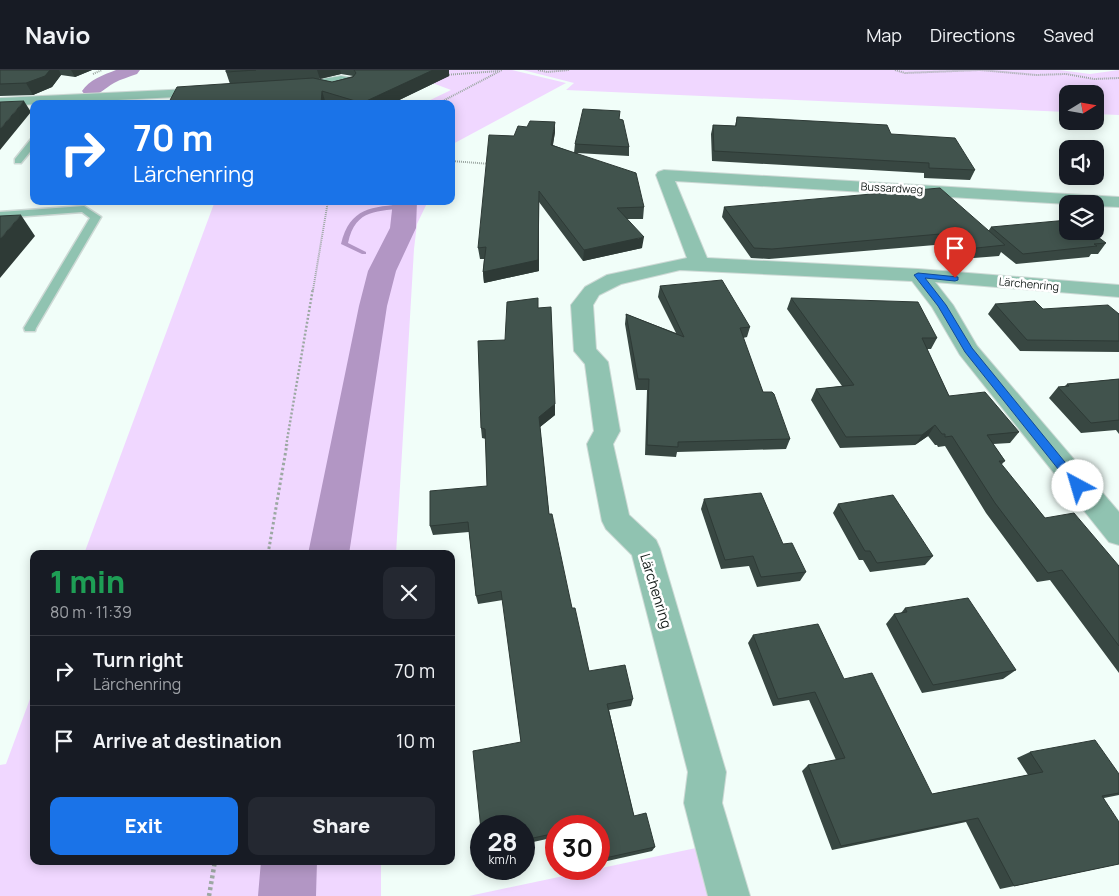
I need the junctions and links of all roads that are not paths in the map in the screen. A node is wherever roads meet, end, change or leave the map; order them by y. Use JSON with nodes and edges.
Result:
{"nodes":[{"id":1,"x":180,"y":80,"type":"dead end"},
{"id":2,"x":164,"y":81,"type":"dead end"},
{"id":3,"x":322,"y":85,"type":"edge"},
{"id":4,"x":306,"y":86,"type":"edge"},
{"id":5,"x":225,"y":91,"type":"edge"},
{"id":6,"x":170,"y":95,"type":"junction"},
{"id":7,"x":112,"y":97,"type":"junction"},
{"id":8,"x":78,"y":100,"type":"edge"},
{"id":9,"x":0,"y":102,"type":"edge"},
{"id":10,"x":30,"y":102,"type":"edge"},
{"id":11,"x":30,"y":146,"type":"edge"},
{"id":12,"x":18,"y":161,"type":"dead end"},
{"id":13,"x":1119,"y":202,"type":"edge"},
{"id":14,"x":0,"y":215,"type":"edge"},
{"id":15,"x":699,"y":264,"type":"junction"},
{"id":16,"x":918,"y":275,"type":"junction"},
{"id":17,"x":1111,"y":291,"type":"edge"},
{"id":18,"x":1119,"y":304,"type":"edge"},
{"id":19,"x":30,"y":328,"type":"dead end"},
{"id":20,"x":1119,"y":533,"type":"edge"},
{"id":21,"x":729,"y":896,"type":"edge"}],
"edges":[{"from":1,"to":6,"type":"street"},
{"from":2,"to":7,"type":"street"},
{"from":3,"to":4,"type":"street"},
{"from":5,"to":6,"type":"street"},
{"from":6,"to":7,"type":"street"},
{"from":7,"to":8,"type":"street"},
{"from":9,"to":10,"type":"street"},
{"from":11,"to":12,"type":"lane"},
{"from":13,"to":15,"type":"street","name":"Bussardweg"},
{"from":14,"to":19,"type":"lane"},
{"from":15,"to":16,"type":"street","name":"Lärchenring"},
{"from":15,"to":21,"type":"street","name":"Lärchenring"},
{"from":16,"to":17,"type":"street","name":"Lärchenring"},
{"from":16,"to":20,"type":"street"},
{"from":17,"to":18,"type":"street"}]}
